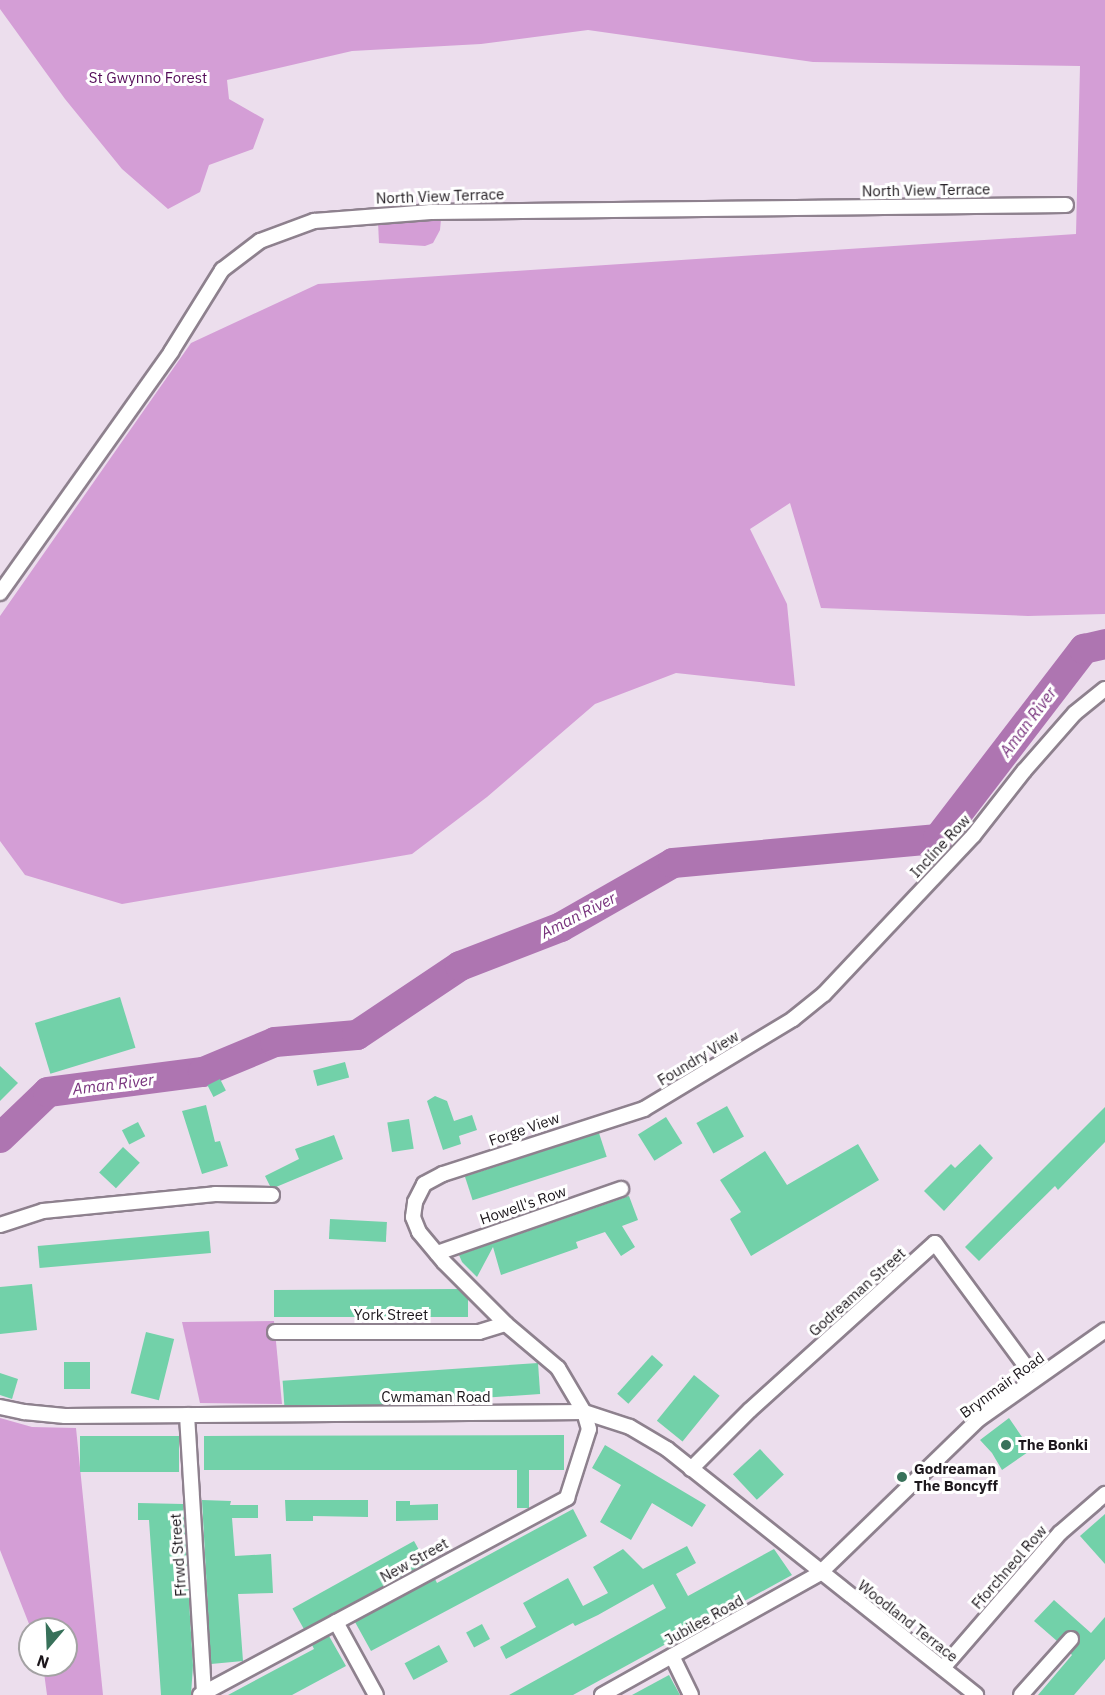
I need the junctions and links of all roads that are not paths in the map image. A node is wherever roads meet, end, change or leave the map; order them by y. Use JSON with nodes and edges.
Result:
{"nodes":[{"id":1,"x":1066,"y":205,"type":"dead end"},
{"id":2,"x":0,"y":593,"type":"edge"},
{"id":3,"x":1105,"y":689,"type":"edge"},
{"id":4,"x":793,"y":1019,"type":"joint"},
{"id":5,"x":616,"y":1118,"type":"joint"},
{"id":6,"x":621,"y":1189,"type":"dead end"},
{"id":7,"x":272,"y":1195,"type":"dead end"},
{"id":8,"x":0,"y":1225,"type":"edge"},
{"id":9,"x":437,"y":1253,"type":"junction"},
{"id":10,"x":506,"y":1324,"type":"junction"},
{"id":11,"x":1105,"y":1330,"type":"edge"},
{"id":12,"x":274,"y":1332,"type":"dead end"},
{"id":13,"x":1025,"y":1365,"type":"dead end"},
{"id":14,"x":0,"y":1407,"type":"edge"},
{"id":15,"x":584,"y":1412,"type":"junction"},
{"id":16,"x":187,"y":1415,"type":"junction"},
{"id":17,"x":690,"y":1469,"type":"junction"},
{"id":18,"x":1105,"y":1494,"type":"edge"},
{"id":19,"x":820,"y":1573,"type":"junction"},
{"id":20,"x":336,"y":1622,"type":"junction"},
{"id":21,"x":1071,"y":1639,"type":"dead end"},
{"id":22,"x":672,"y":1656,"type":"junction"},
{"id":23,"x":943,"y":1668,"type":"junction"},
{"id":24,"x":202,"y":1694,"type":"edge"},
{"id":25,"x":376,"y":1695,"type":"edge"},
{"id":26,"x":602,"y":1695,"type":"edge"},
{"id":27,"x":691,"y":1695,"type":"edge"},
{"id":28,"x":976,"y":1695,"type":"edge"},
{"id":29,"x":1021,"y":1695,"type":"edge"}],
"edges":[{"from":1,"to":2,"type":"street","name":"North View Terrace"},
{"from":3,"to":4,"type":"street","name":"Incline Row"},
{"from":4,"to":5,"type":"street","name":"Foundry View"},
{"from":5,"to":9,"type":"street","name":"Forge View"},
{"from":6,"to":9,"type":"street","name":"Howell's Row"},
{"from":7,"to":8,"type":"street"},
{"from":9,"to":10,"type":"street"},
{"from":10,"to":12,"type":"street","name":"York Street"},
{"from":10,"to":15,"type":"street"},
{"from":11,"to":19,"type":"street","name":"Brynmair Road"},
{"from":13,"to":17,"type":"street","name":"Godreaman Street"},
{"from":14,"to":16,"type":"street","name":"Cwmaman Road"},
{"from":15,"to":16,"type":"street","name":"Cwmaman Road"},
{"from":15,"to":17,"type":"street","name":"Cwmaman Road"},
{"from":15,"to":20,"type":"street","name":"New Street"},
{"from":16,"to":24,"type":"street","name":"Ffrwd Street"},
{"from":17,"to":19,"type":"street","name":"Cwmaman Road"},
{"from":18,"to":23,"type":"street","name":"Fforchneol Row"},
{"from":19,"to":22,"type":"street","name":"Jubilee Road"},
{"from":19,"to":23,"type":"street","name":"Woodland Terrace"},
{"from":20,"to":24,"type":"street","name":"New Street"},
{"from":20,"to":25,"type":"street"},
{"from":21,"to":29,"type":"street"},
{"from":22,"to":26,"type":"street","name":"Jubilee Road"},
{"from":22,"to":27,"type":"street"},
{"from":23,"to":28,"type":"street","name":"Woodland Terrace"}]}
